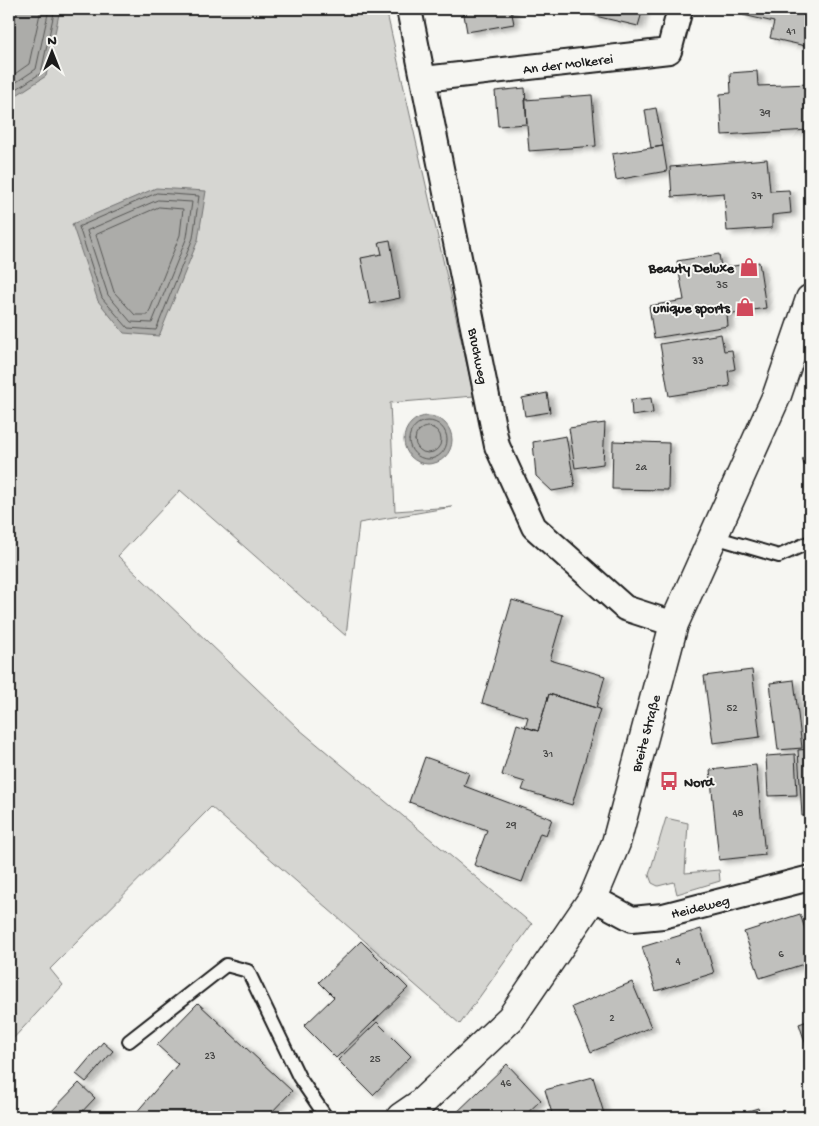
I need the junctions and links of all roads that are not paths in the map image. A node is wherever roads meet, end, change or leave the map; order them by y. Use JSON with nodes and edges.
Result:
{"nodes":[{"id":1,"x":409,"y":9,"type":"edge"},
{"id":2,"x":680,"y":9,"type":"edge"},
{"id":3,"x":424,"y":79,"type":"junction"},
{"id":4,"x":810,"y":299,"type":"edge"},
{"id":5,"x":714,"y":537,"type":"junction"},
{"id":6,"x":810,"y":542,"type":"edge"},
{"id":7,"x":674,"y":624,"type":"junction"},
{"id":8,"x":810,"y":878,"type":"edge"},
{"id":9,"x":593,"y":898,"type":"junction"},
{"id":10,"x":129,"y":1041,"type":"dead end"},
{"id":11,"x":326,"y":1117,"type":"edge"},
{"id":12,"x":402,"y":1117,"type":"edge"}],
"edges":[{"from":1,"to":3,"type":"street","name":"Bruchweg"},
{"from":2,"to":3,"type":"street","name":"An der Molkerei"},
{"from":3,"to":7,"type":"street","name":"Bruchweg"},
{"from":4,"to":5,"type":"main road","name":"Breite Straße"},
{"from":5,"to":6,"type":"lane"},
{"from":5,"to":7,"type":"main road","name":"Breite Straße"},
{"from":7,"to":9,"type":"main road","name":"Breite Straße"},
{"from":8,"to":9,"type":"street","name":"Heideweg"},
{"from":9,"to":12,"type":"main road","name":"Breite Straße"},
{"from":10,"to":11,"type":"lane"}]}
